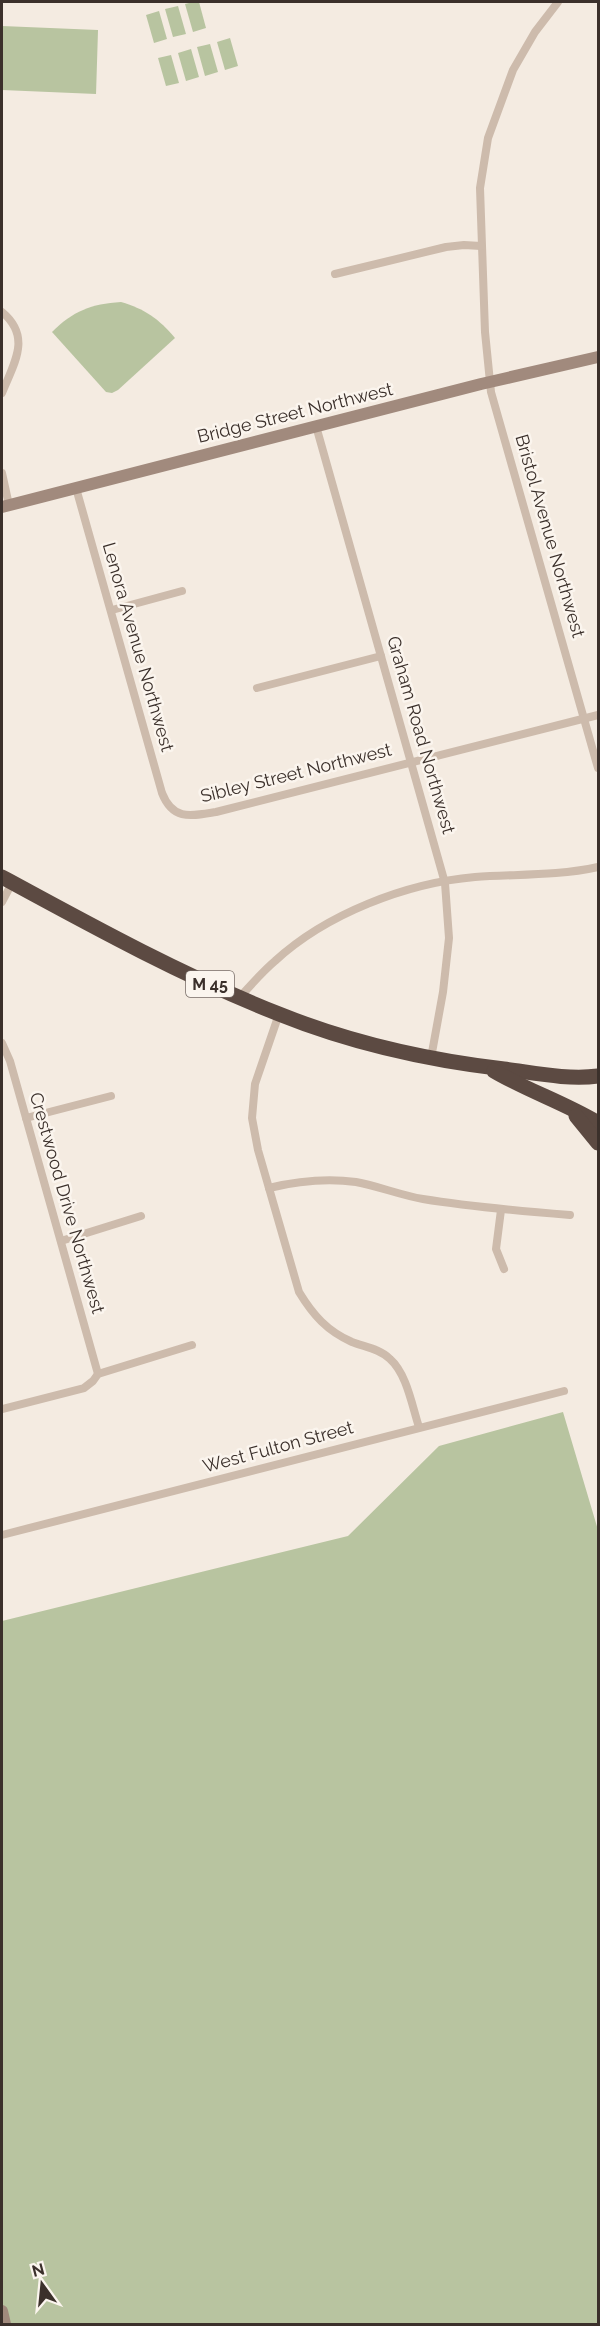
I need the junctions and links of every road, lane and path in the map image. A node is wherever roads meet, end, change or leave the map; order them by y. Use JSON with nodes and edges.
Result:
{"nodes":[{"id":1,"x":558,"y":2,"type":"edge"},
{"id":2,"x":481,"y":246,"type":"junction"},
{"id":3,"x":335,"y":274,"type":"dead end"},
{"id":4,"x":2,"y":312,"type":"edge"},
{"id":5,"x":598,"y":357,"type":"edge"},
{"id":6,"x":490,"y":382,"type":"junction"},
{"id":7,"x":2,"y":393,"type":"edge"},
{"id":8,"x":316,"y":426,"type":"junction"},
{"id":9,"x":2,"y":473,"type":"edge"},
{"id":10,"x":76,"y":488,"type":"junction"},
{"id":11,"x":5,"y":506,"type":"edge"},
{"id":12,"x":182,"y":591,"type":"dead end"},
{"id":13,"x":112,"y":610,"type":"junction"},
{"id":14,"x":381,"y":656,"type":"junction"},
{"id":15,"x":257,"y":688,"type":"dead end"},
{"id":16,"x":598,"y":715,"type":"edge"},
{"id":17,"x":584,"y":718,"type":"junction"},
{"id":18,"x":411,"y":761,"type":"junction"},
{"id":19,"x":598,"y":768,"type":"edge"},
{"id":20,"x":175,"y":812,"type":"joint"},
{"id":21,"x":598,"y":867,"type":"edge"},
{"id":22,"x":7,"y":880,"type":"edge"},
{"id":23,"x":445,"y":883,"type":"junction"},
{"id":24,"x":2,"y":902,"type":"edge"},
{"id":25,"x":240,"y":997,"type":"junction"},
{"id":26,"x":279,"y":1014,"type":"junction"},
{"id":27,"x":2,"y":1043,"type":"edge"},
{"id":28,"x":431,"y":1058,"type":"junction"},
{"id":29,"x":488,"y":1067,"type":"junction"},
{"id":30,"x":598,"y":1076,"type":"edge"},
{"id":31,"x":111,"y":1095,"type":"dead end"},
{"id":32,"x":560,"y":1102,"type":"junction"},
{"id":33,"x":26,"y":1118,"type":"junction"},
{"id":34,"x":598,"y":1123,"type":"edge"},
{"id":35,"x":598,"y":1143,"type":"edge"},
{"id":36,"x":269,"y":1188,"type":"junction"},
{"id":37,"x":501,"y":1210,"type":"junction"},
{"id":38,"x":570,"y":1215,"type":"dead end"},
{"id":39,"x":141,"y":1216,"type":"dead end"},
{"id":40,"x":61,"y":1241,"type":"junction"},
{"id":41,"x":504,"y":1269,"type":"dead end"},
{"id":42,"x":192,"y":1345,"type":"dead end"},
{"id":43,"x":98,"y":1374,"type":"junction"},
{"id":44,"x":564,"y":1391,"type":"dead end"},
{"id":45,"x":2,"y":1409,"type":"edge"},
{"id":46,"x":419,"y":1427,"type":"junction"},
{"id":47,"x":2,"y":1535,"type":"edge"},
{"id":48,"x":2,"y":2312,"type":"edge"},
{"id":49,"x":5,"y":2325,"type":"edge"}],
"edges":[{"from":1,"to":2,"type":"street","name":"Bristol Avenue Northwest"},
{"from":2,"to":3,"type":"street"},
{"from":2,"to":6,"type":"street","name":"Bristol Avenue Northwest"},
{"from":4,"to":7,"type":"street"},
{"from":5,"to":6,"type":"main road","name":"Bridge Street Northwest"},
{"from":6,"to":8,"type":"main road","name":"Bridge Street Northwest"},
{"from":6,"to":17,"type":"street","name":"Bristol Avenue Northwest"},
{"from":8,"to":10,"type":"main road","name":"Bridge Street Northwest"},
{"from":8,"to":14,"type":"street","name":"Graham Road Northwest"},
{"from":9,"to":11,"type":"street"},
{"from":10,"to":11,"type":"main road","name":"Bridge Street Northwest"},
{"from":10,"to":13,"type":"street","name":"Lenora Avenue Northwest"},
{"from":12,"to":13,"type":"street"},
{"from":13,"to":20,"type":"street","name":"Lenora Avenue Northwest"},
{"from":14,"to":15,"type":"street"},
{"from":14,"to":18,"type":"street","name":"Graham Road Northwest"},
{"from":16,"to":17,"type":"street","name":"Sibley Street Northwest"},
{"from":17,"to":18,"type":"street","name":"Sibley Street Northwest"},
{"from":17,"to":19,"type":"street","name":"Bristol Avenue Northwest"},
{"from":18,"to":20,"type":"street","name":"Sibley Street Northwest"},
{"from":18,"to":23,"type":"street","name":"Graham Road Northwest"},
{"from":21,"to":23,"type":"street"},
{"from":22,"to":24,"type":"street"},
{"from":22,"to":25,"type":"highway","number":"M 45"},
{"from":23,"to":25,"type":"street"},
{"from":23,"to":28,"type":"street","name":"Graham Road Northwest"},
{"from":25,"to":26,"type":"highway","number":"M 45"},
{"from":26,"to":28,"type":"highway","number":"M 45"},
{"from":26,"to":36,"type":"street"},
{"from":27,"to":33,"type":"street","name":"Crestwood Drive Northwest"},
{"from":28,"to":29,"type":"highway","number":"M 45"},
{"from":29,"to":30,"type":"highway","number":"M 45"},
{"from":29,"to":32,"type":"highway"},
{"from":31,"to":33,"type":"street"},
{"from":32,"to":34,"type":"highway"},
{"from":32,"to":35,"type":"highway"},
{"from":33,"to":40,"type":"street","name":"Crestwood Drive Northwest"},
{"from":36,"to":37,"type":"street"},
{"from":36,"to":46,"type":"street"},
{"from":37,"to":38,"type":"street"},
{"from":37,"to":41,"type":"street"},
{"from":39,"to":40,"type":"street"},
{"from":40,"to":43,"type":"street","name":"Crestwood Drive Northwest"},
{"from":42,"to":43,"type":"street"},
{"from":43,"to":45,"type":"street"},
{"from":44,"to":46,"type":"street","name":"West Fulton Street"},
{"from":46,"to":47,"type":"street","name":"West Fulton Street"},
{"from":48,"to":49,"type":"main road"}]}
